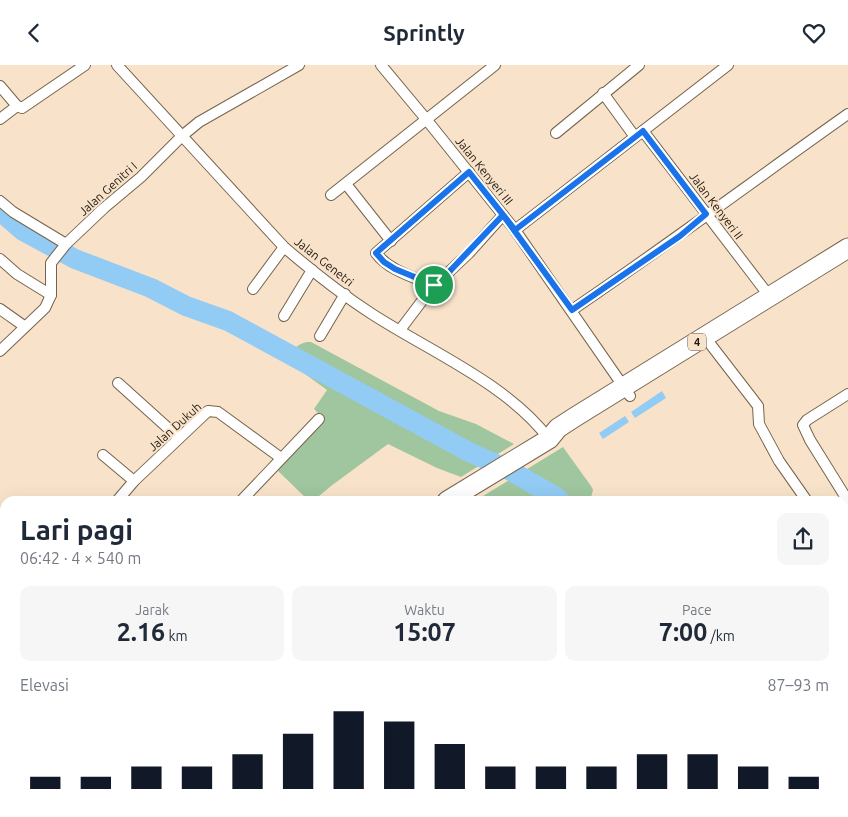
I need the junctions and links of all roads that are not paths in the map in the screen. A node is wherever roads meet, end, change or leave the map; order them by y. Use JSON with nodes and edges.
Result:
{"nodes":[{"id":1,"x":85,"y":65,"type":"edge"},
{"id":2,"x":117,"y":65,"type":"edge"},
{"id":3,"x":299,"y":65,"type":"edge"},
{"id":4,"x":380,"y":65,"type":"edge"},
{"id":5,"x":495,"y":65,"type":"edge"},
{"id":6,"x":639,"y":65,"type":"edge"},
{"id":7,"x":728,"y":65,"type":"edge"},
{"id":8,"x":0,"y":86,"type":"edge"},
{"id":9,"x":603,"y":93,"type":"junction"},
{"id":10,"x":17,"y":106,"type":"junction"},
{"id":11,"x":848,"y":113,"type":"edge"},
{"id":12,"x":0,"y":119,"type":"edge"},
{"id":13,"x":426,"y":119,"type":"junction"},
{"id":14,"x":556,"y":133,"type":"dead end"},
{"id":15,"x":639,"y":134,"type":"junction"},
{"id":16,"x":182,"y":135,"type":"junction"},
{"id":17,"x":469,"y":172,"type":"junction"},
{"id":18,"x":346,"y":184,"type":"junction"},
{"id":19,"x":331,"y":195,"type":"dead end"},
{"id":20,"x":0,"y":201,"type":"edge"},
{"id":21,"x":706,"y":214,"type":"junction"},
{"id":22,"x":503,"y":215,"type":"junction"},
{"id":23,"x":515,"y":230,"type":"junction"},
{"id":24,"x":391,"y":241,"type":"junction"},
{"id":25,"x":66,"y":246,"type":"junction"},
{"id":26,"x":284,"y":247,"type":"junction"},
{"id":27,"x":848,"y":249,"type":"edge"},
{"id":28,"x":0,"y":259,"type":"edge"},
{"id":29,"x":848,"y":259,"type":"edge"},
{"id":30,"x":312,"y":270,"type":"junction"},
{"id":31,"x":434,"y":285,"type":"junction"},
{"id":32,"x":253,"y":289,"type":"dead end"},
{"id":33,"x":345,"y":294,"type":"junction"},
{"id":34,"x":50,"y":295,"type":"junction"},
{"id":35,"x":770,"y":297,"type":"junction"},
{"id":36,"x":0,"y":309,"type":"edge"},
{"id":37,"x":572,"y":310,"type":"junction"},
{"id":38,"x":284,"y":316,"type":"dead end"},
{"id":39,"x":24,"y":326,"type":"junction"},
{"id":40,"x":400,"y":330,"type":"junction"},
{"id":41,"x":320,"y":336,"type":"dead end"},
{"id":42,"x":711,"y":345,"type":"junction"},
{"id":43,"x":0,"y":351,"type":"edge"},
{"id":44,"x":118,"y":383,"type":"dead end"},
{"id":45,"x":627,"y":392,"type":"junction"},
{"id":46,"x":848,"y":395,"type":"edge"},
{"id":47,"x":319,"y":419,"type":"dead end"},
{"id":48,"x":179,"y":438,"type":"junction"},
{"id":49,"x":544,"y":443,"type":"junction"},
{"id":50,"x":103,"y":455,"type":"dead end"},
{"id":51,"x":281,"y":458,"type":"junction"},
{"id":52,"x":134,"y":481,"type":"junction"},
{"id":53,"x":122,"y":496,"type":"edge"},
{"id":54,"x":246,"y":496,"type":"edge"},
{"id":55,"x":458,"y":496,"type":"edge"},
{"id":56,"x":804,"y":496,"type":"edge"},
{"id":57,"x":845,"y":496,"type":"edge"}],
"edges":[{"from":1,"to":10,"type":"street"},
{"from":2,"to":16,"type":"street","name":"Jalan Genetri"},
{"from":3,"to":16,"type":"street","name":"Jalan Genitri I"},
{"from":4,"to":13,"type":"street","name":"Jalan Kenyeri III"},
{"from":5,"to":13,"type":"street"},
{"from":6,"to":9,"type":"street"},
{"from":7,"to":15,"type":"street"},
{"from":8,"to":10,"type":"street"},
{"from":9,"to":14,"type":"street"},
{"from":9,"to":15,"type":"street","name":"Jalan Kenyeri II"},
{"from":10,"to":12,"type":"street"},
{"from":11,"to":21,"type":"street"},
{"from":13,"to":17,"type":"street","name":"Jalan Kenyeri III"},
{"from":13,"to":18,"type":"street"},
{"from":15,"to":21,"type":"street","name":"Jalan Kenyeri II"},
{"from":15,"to":23,"type":"street"},
{"from":16,"to":25,"type":"street","name":"Jalan Genitri I"},
{"from":16,"to":26,"type":"street","name":"Jalan Genetri"},
{"from":17,"to":22,"type":"street","name":"Jalan Kenyeri III"},
{"from":17,"to":24,"type":"street"},
{"from":18,"to":19,"type":"street"},
{"from":18,"to":24,"type":"street"},
{"from":20,"to":25,"type":"street"},
{"from":21,"to":35,"type":"street","name":"Jalan Kenyeri II"},
{"from":21,"to":37,"type":"street"},
{"from":22,"to":23,"type":"street","name":"Jalan Kenyeri III"},
{"from":22,"to":31,"type":"street"},
{"from":23,"to":37,"type":"street","name":"Jalan Kenyeri III"},
{"from":24,"to":31,"type":"street"},
{"from":25,"to":34,"type":"street","name":"Jalan Genitri I"},
{"from":26,"to":30,"type":"street","name":"Jalan Genetri"},
{"from":26,"to":32,"type":"street"},
{"from":27,"to":35,"type":"highway","number":"4"},
{"from":28,"to":34,"type":"street"},
{"from":29,"to":42,"type":"highway","number":"4"},
{"from":30,"to":33,"type":"street","name":"Jalan Genetri"},
{"from":30,"to":38,"type":"street"},
{"from":31,"to":40,"type":"street"},
{"from":33,"to":40,"type":"street","name":"Jalan Genetri"},
{"from":33,"to":41,"type":"street"},
{"from":34,"to":39,"type":"street"},
{"from":35,"to":45,"type":"highway","number":"4"},
{"from":36,"to":39,"type":"street"},
{"from":37,"to":45,"type":"street","name":"Jalan Kenyeri III"},
{"from":39,"to":43,"type":"street"},
{"from":40,"to":49,"type":"street","name":"Jalan Genetri"},
{"from":42,"to":45,"type":"highway","number":"4"},
{"from":42,"to":56,"type":"street"},
{"from":44,"to":48,"type":"street"},
{"from":45,"to":49,"type":"highway","number":"4"},
{"from":46,"to":57,"type":"street"},
{"from":47,"to":51,"type":"street"},
{"from":48,"to":51,"type":"street","name":"Jalan Dukuh"},
{"from":48,"to":52,"type":"street","name":"Jalan Dukuh"},
{"from":49,"to":55,"type":"highway","number":"4"},
{"from":50,"to":52,"type":"street"},
{"from":51,"to":54,"type":"street"},
{"from":52,"to":53,"type":"street","name":"Jalan Dukuh"}]}
